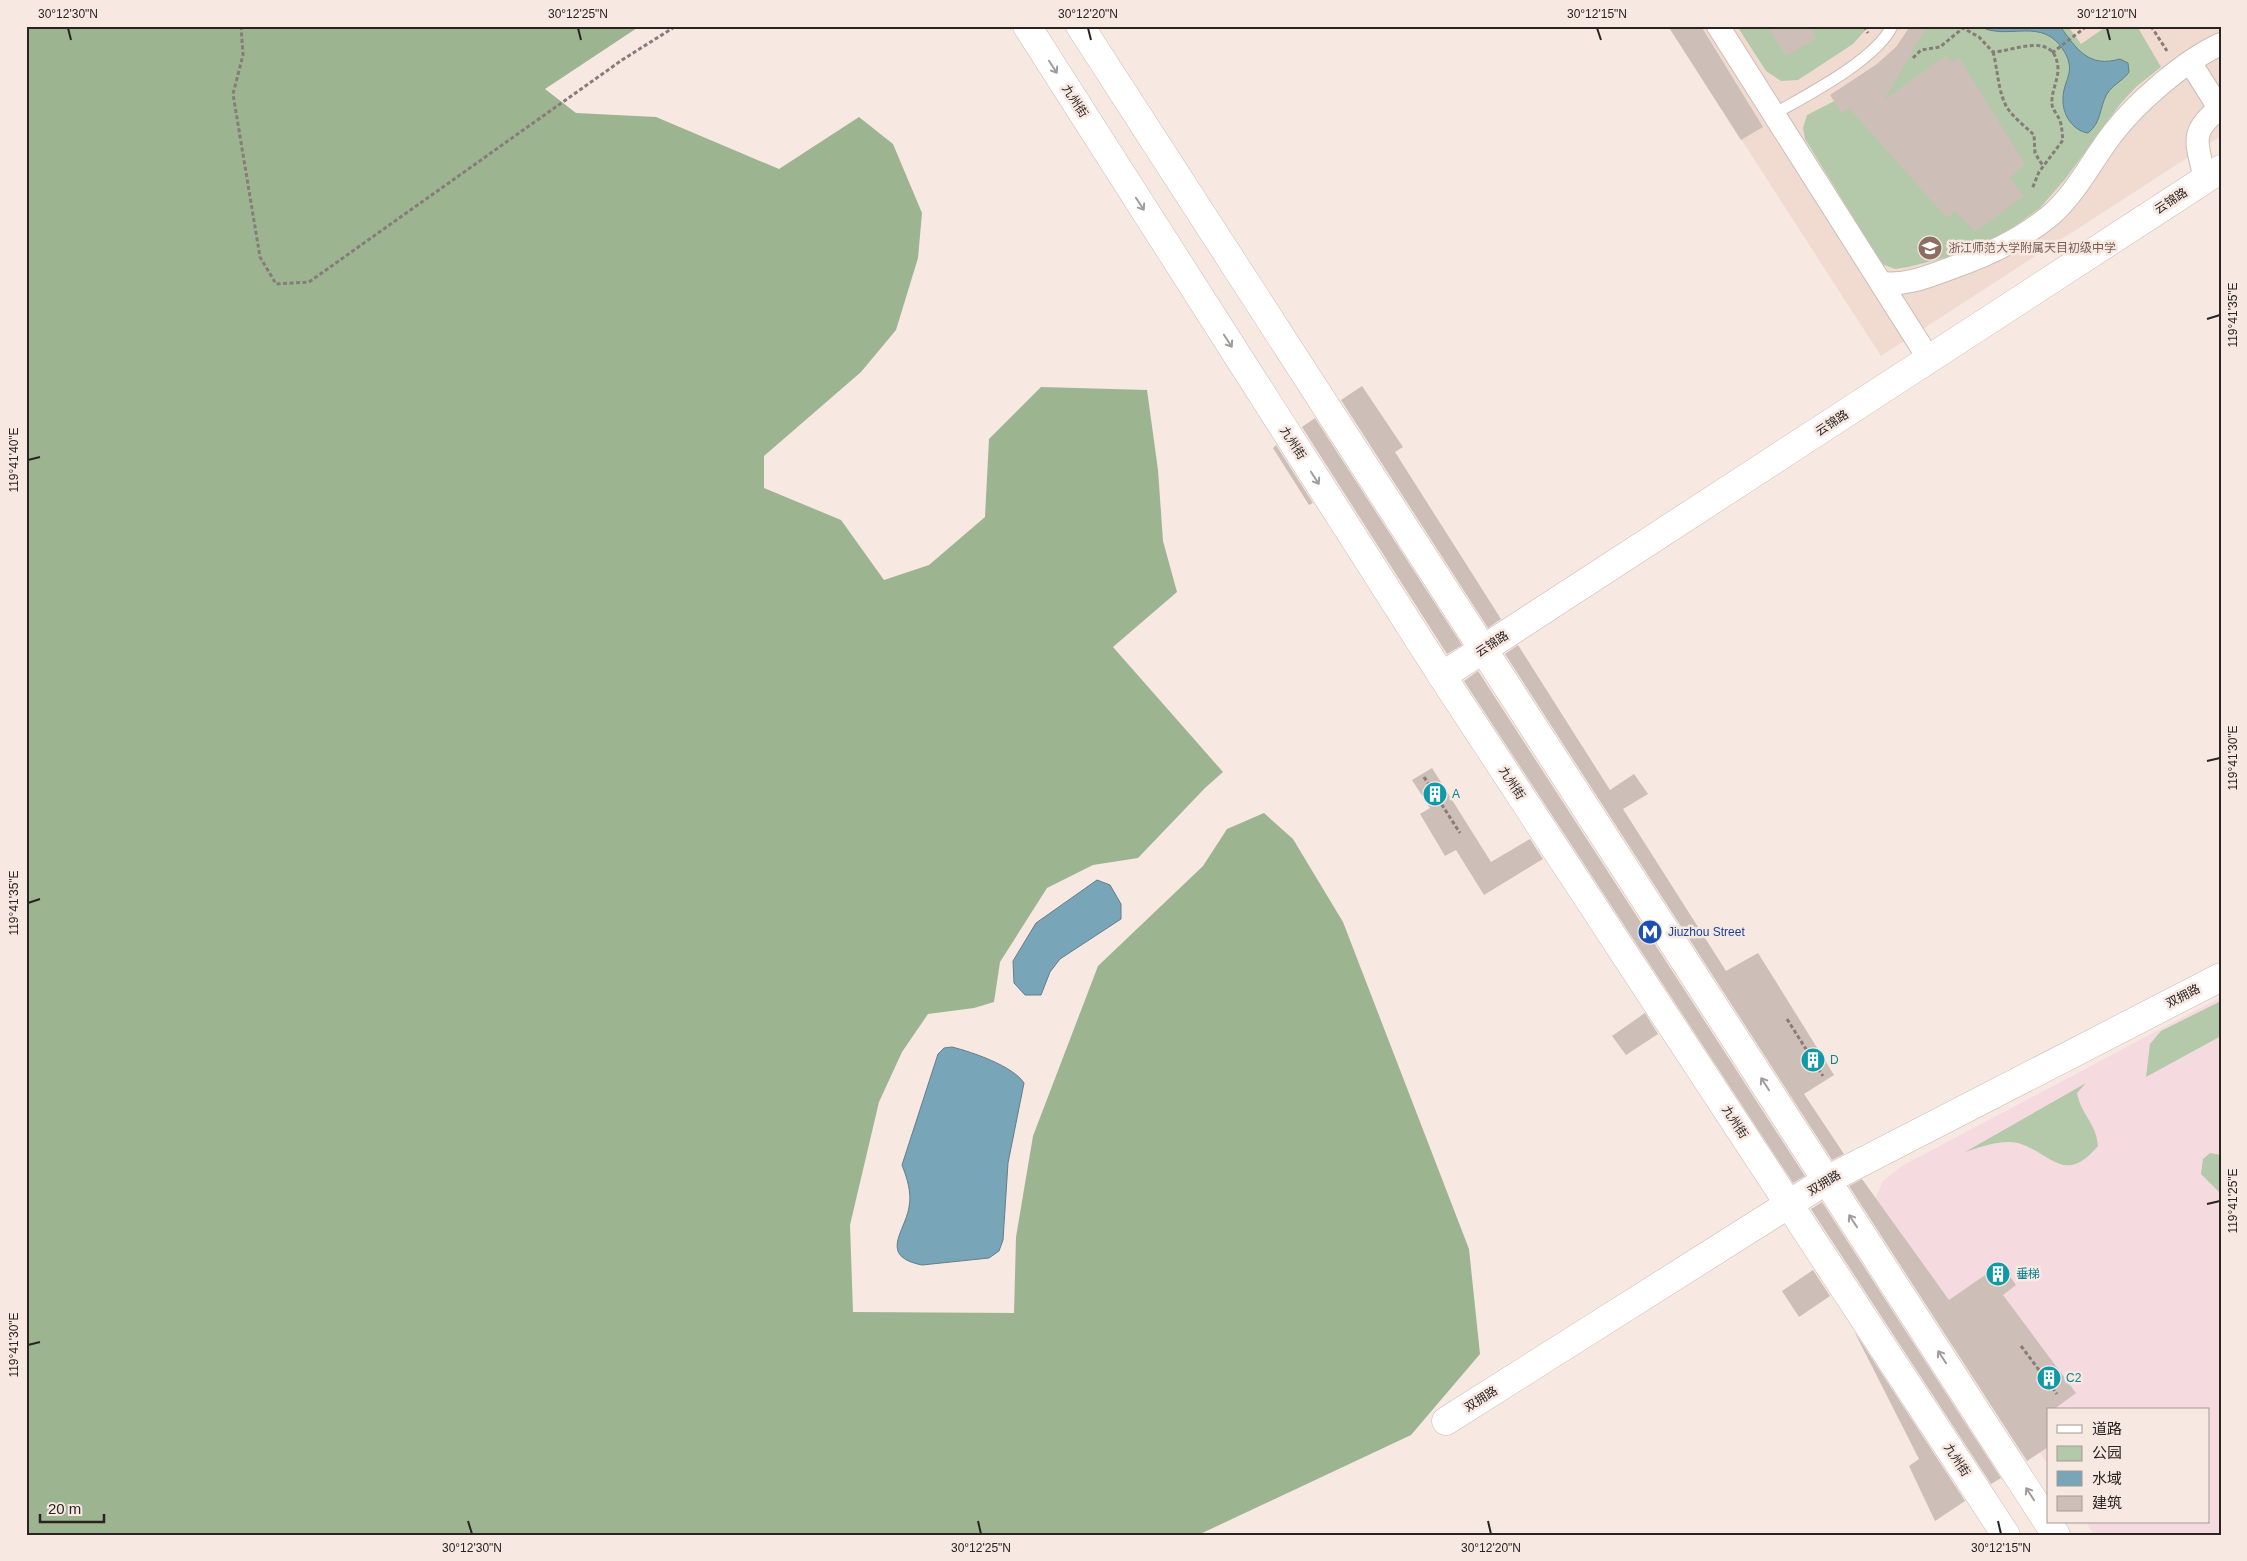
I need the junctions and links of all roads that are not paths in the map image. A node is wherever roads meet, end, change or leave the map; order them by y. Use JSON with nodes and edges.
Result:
{"nodes":[{"id":1,"x":1026,"y":26,"type":"edge"},
{"id":2,"x":1080,"y":26,"type":"edge"},
{"id":3,"x":1718,"y":26,"type":"edge"},
{"id":4,"x":1892,"y":26,"type":"edge"},
{"id":5,"x":2221,"y":44,"type":"edge"},
{"id":6,"x":2185,"y":66,"type":"junction"},
{"id":7,"x":2220,"y":108,"type":"edge"},
{"id":8,"x":1774,"y":114,"type":"junction"},
{"id":9,"x":2213,"y":174,"type":"edge"},
{"id":10,"x":1920,"y":279,"type":"junction"},
{"id":11,"x":1881,"y":283,"type":"junction"},
{"id":12,"x":1898,"y":311,"type":"junction"},
{"id":13,"x":1929,"y":359,"type":"junction"},
{"id":14,"x":1484,"y":650,"type":"junction"},
{"id":15,"x":1442,"y":676,"type":"junction"},
{"id":16,"x":2221,"y":977,"type":"edge"},
{"id":17,"x":1827,"y":1180,"type":"junction"},
{"id":18,"x":1790,"y":1205,"type":"junction"},
{"id":19,"x":1446,"y":1421,"type":"dead end"},
{"id":20,"x":2047,"y":1521,"type":"edge"},
{"id":21,"x":2049,"y":1524,"type":"edge"},
{"id":22,"x":2006,"y":1535,"type":"edge"},
{"id":23,"x":2056,"y":1535,"type":"edge"}],
"edges":[{"from":1,"to":15,"type":"main road","name":"九州街","one_way":true},
{"from":2,"to":14,"type":"main road"},
{"from":3,"to":8,"type":"street"},
{"from":4,"to":8,"type":"lane"},
{"from":5,"to":6,"type":"street"},
{"from":6,"to":7,"type":"street"},
{"from":6,"to":10,"type":"street"},
{"from":7,"to":9,"type":"street"},
{"from":8,"to":11,"type":"street"},
{"from":9,"to":13,"type":"main road","name":"云锦路"},
{"from":10,"to":11,"type":"street"},
{"from":10,"to":12,"type":"street"},
{"from":11,"to":12,"type":"street"},
{"from":12,"to":13,"type":"street"},
{"from":13,"to":14,"type":"main road","name":"云锦路"},
{"from":14,"to":15,"type":"main road","name":"云锦路"},
{"from":17,"to":14,"type":"main road","one_way":true},
{"from":15,"to":18,"type":"main road","name":"九州街"},
{"from":16,"to":17,"type":"main road","name":"双拥路"},
{"from":17,"to":18,"type":"main road","name":"双拥路"},
{"from":20,"to":17,"type":"main road","one_way":true},
{"from":18,"to":19,"type":"main road","name":"双拥路"},
{"from":18,"to":22,"type":"main road","name":"九州街"},
{"from":23,"to":21,"type":"main road","one_way":true}]}
